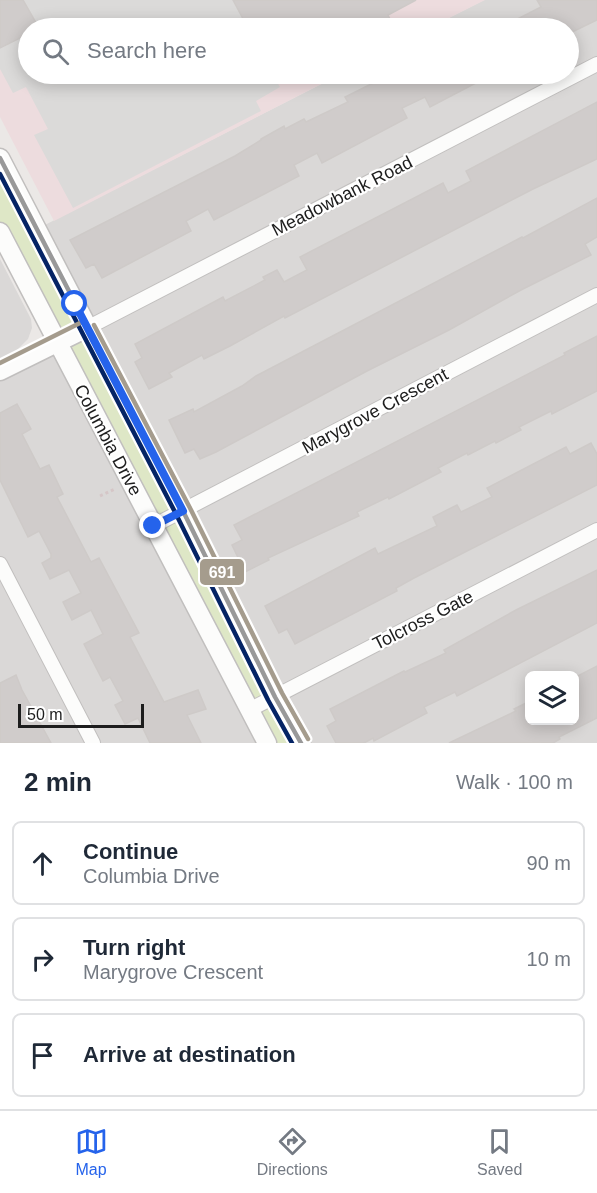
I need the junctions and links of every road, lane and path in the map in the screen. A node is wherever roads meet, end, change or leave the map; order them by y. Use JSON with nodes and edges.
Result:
{"nodes":[{"id":1,"x":597,"y":64,"type":"edge"},
{"id":2,"x":579,"y":73,"type":"edge"},
{"id":3,"x":558,"y":84,"type":"edge"},
{"id":4,"x":0,"y":158,"type":"edge"},
{"id":5,"x":0,"y":232,"type":"edge"},
{"id":6,"x":597,"y":295,"type":"edge"},
{"id":7,"x":87,"y":328,"type":"junction"},
{"id":8,"x":56,"y":342,"type":"junction"},
{"id":9,"x":0,"y":371,"type":"edge"},
{"id":10,"x":117,"y":488,"type":"dead end"},
{"id":11,"x":100,"y":496,"type":"dead end"},
{"id":12,"x":183,"y":511,"type":"junction"},
{"id":13,"x":153,"y":526,"type":"junction"},
{"id":14,"x":597,"y":530,"type":"edge"},
{"id":15,"x":0,"y":564,"type":"edge"},
{"id":16,"x":275,"y":697,"type":"junction"},
{"id":17,"x":249,"y":710,"type":"junction"},
{"id":18,"x":93,"y":743,"type":"edge"},
{"id":19,"x":267,"y":743,"type":"edge"},
{"id":20,"x":301,"y":743,"type":"edge"}],
"edges":[{"from":1,"to":2,"type":"street","name":"Meadowbank Road"},
{"from":3,"to":7,"type":"street","name":"Meadowbank Road"},
{"from":4,"to":7,"type":"street","name":"Columbia Drive"},
{"from":5,"to":8,"type":"street","name":"Columbia Drive"},
{"from":6,"to":12,"type":"street","name":"Marygrove Crescent"},
{"from":7,"to":8,"type":"street"},
{"from":7,"to":12,"type":"street","name":"Columbia Drive"},
{"from":8,"to":9,"type":"street"},
{"from":8,"to":13,"type":"street","name":"Columbia Drive"},
{"from":10,"to":11,"type":"path"},
{"from":12,"to":13,"type":"street","name":"Marygrove Crescent"},
{"from":12,"to":16,"type":"street","name":"Columbia Drive"},
{"from":13,"to":17,"type":"street","name":"Columbia Drive"},
{"from":14,"to":16,"type":"street","name":"Tolcross Gate"},
{"from":15,"to":18,"type":"street"},
{"from":16,"to":17,"type":"street","name":"Tolcross Gate"},
{"from":16,"to":20,"type":"street","name":"Columbia Drive"},
{"from":17,"to":19,"type":"street","name":"Columbia Drive"}]}
